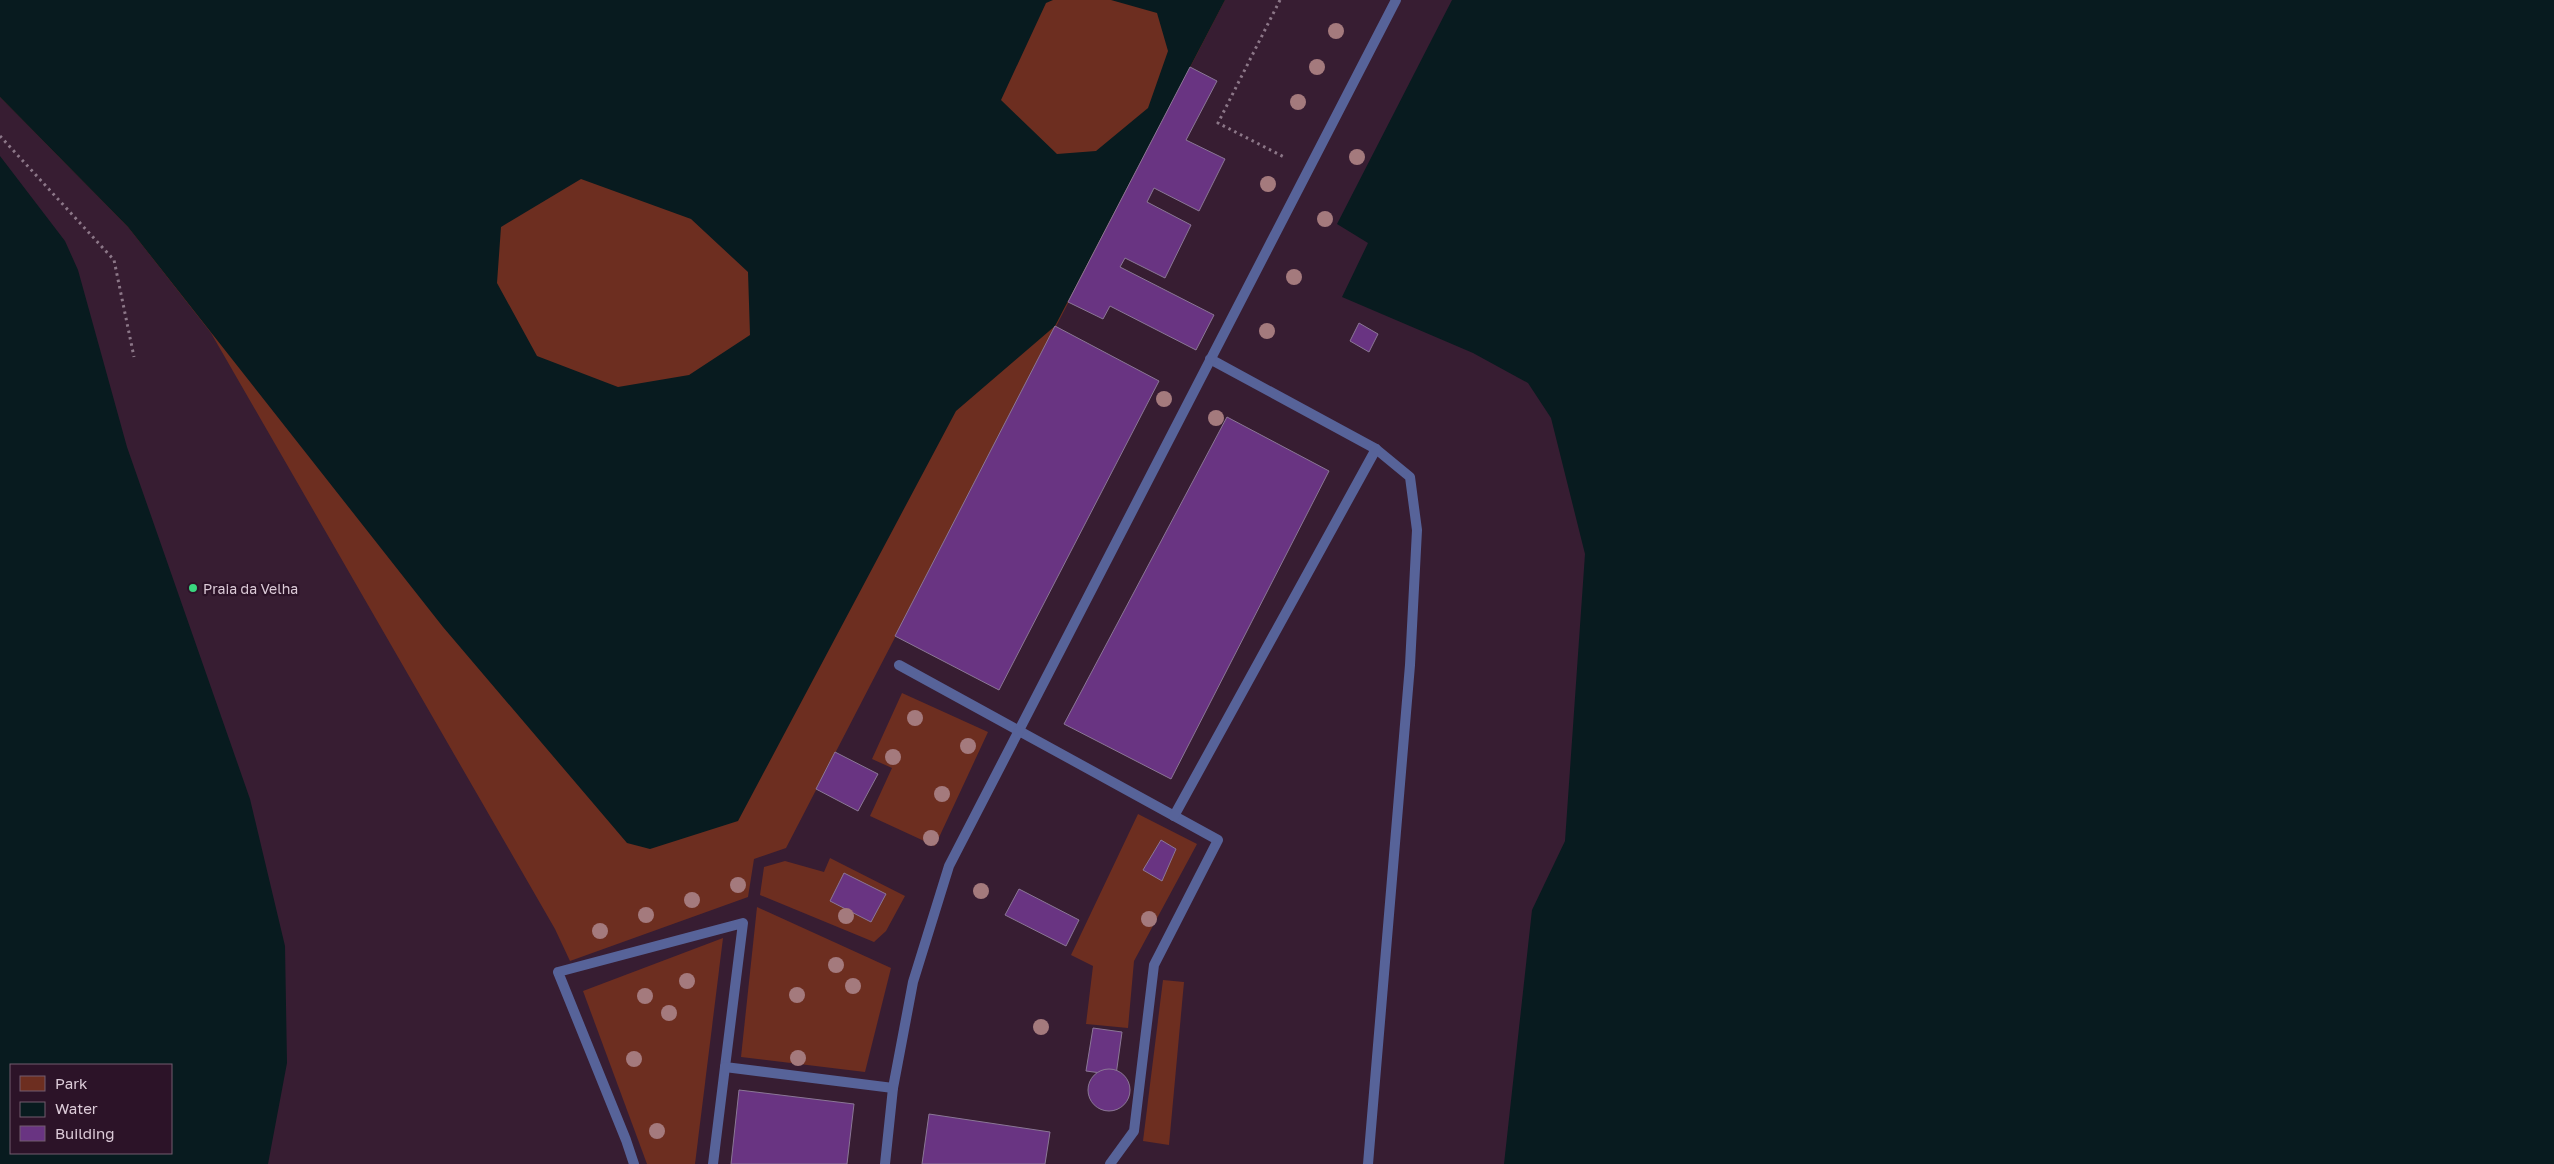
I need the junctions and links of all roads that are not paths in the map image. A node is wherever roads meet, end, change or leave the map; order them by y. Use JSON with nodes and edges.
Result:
{"nodes":[{"id":1,"x":1396,"y":0,"type":"edge"},
{"id":2,"x":1210,"y":359,"type":"junction"},
{"id":3,"x":1376,"y":449,"type":"junction"},
{"id":4,"x":899,"y":665,"type":"dead end"},
{"id":5,"x":1018,"y":731,"type":"junction"},
{"id":6,"x":1174,"y":816,"type":"junction"},
{"id":7,"x":725,"y":1067,"type":"junction"},
{"id":8,"x":893,"y":1088,"type":"junction"},
{"id":9,"x":634,"y":1164,"type":"edge"},
{"id":10,"x":713,"y":1164,"type":"edge"},
{"id":11,"x":885,"y":1164,"type":"edge"},
{"id":12,"x":1110,"y":1164,"type":"edge"},
{"id":13,"x":1368,"y":1164,"type":"edge"}],
"edges":[{"from":1,"to":2,"type":"lane"},
{"from":2,"to":3,"type":"lane"},
{"from":2,"to":5,"type":"lane"},
{"from":3,"to":6,"type":"lane"},
{"from":3,"to":13,"type":"lane"},
{"from":4,"to":5,"type":"lane"},
{"from":5,"to":6,"type":"lane"},
{"from":5,"to":8,"type":"lane"},
{"from":6,"to":12,"type":"lane"},
{"from":7,"to":8,"type":"lane"},
{"from":7,"to":9,"type":"lane"},
{"from":7,"to":10,"type":"lane"},
{"from":8,"to":11,"type":"lane"}]}
